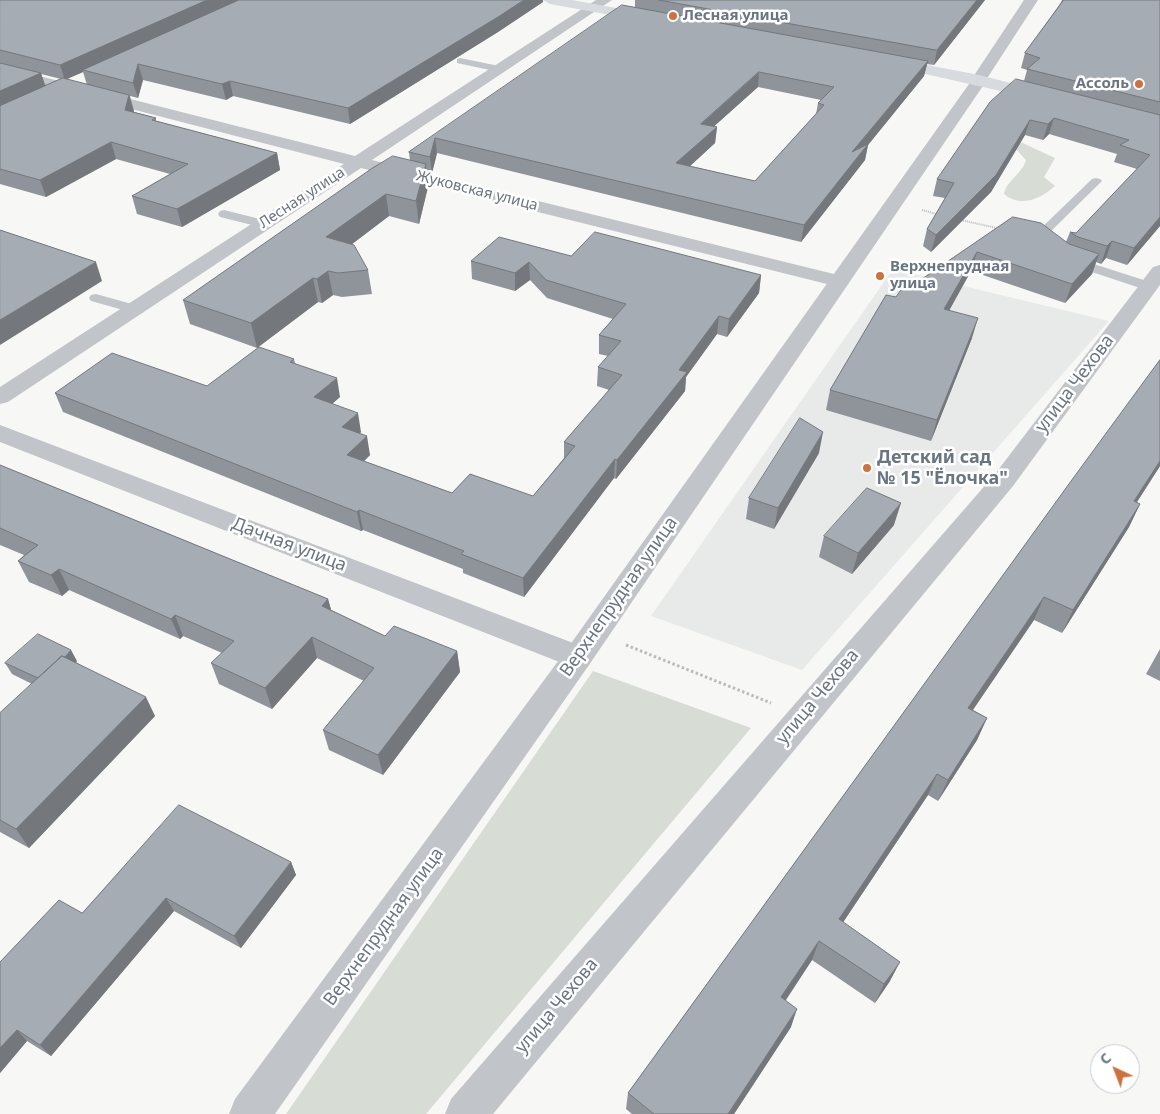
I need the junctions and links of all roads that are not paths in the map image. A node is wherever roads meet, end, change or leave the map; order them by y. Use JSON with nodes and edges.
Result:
{"nodes":[{"id":1,"x":550,"y":0,"type":"edge"},
{"id":2,"x":1031,"y":0,"type":"edge"},
{"id":3,"x":598,"y":4,"type":"edge"},
{"id":4,"x":666,"y":21,"type":"edge"},
{"id":5,"x":460,"y":61,"type":"dead end"},
{"id":6,"x":880,"y":61,"type":"edge"},
{"id":7,"x":499,"y":69,"type":"junction"},
{"id":8,"x":3,"y":72,"type":"edge"},
{"id":9,"x":86,"y":79,"type":"edge"},
{"id":10,"x":979,"y":80,"type":"junction"},
{"id":11,"x":68,"y":87,"type":"junction"},
{"id":12,"x":42,"y":99,"type":"edge"},
{"id":13,"x":1056,"y":99,"type":"edge"},
{"id":14,"x":357,"y":162,"type":"junction"},
{"id":15,"x":1096,"y":181,"type":"dead end"},
{"id":16,"x":224,"y":214,"type":"dead end"},
{"id":17,"x":264,"y":224,"type":"junction"},
{"id":18,"x":1154,"y":279,"type":"edge"},
{"id":19,"x":839,"y":280,"type":"junction"},
{"id":20,"x":96,"y":298,"type":"dead end"},
{"id":21,"x":134,"y":309,"type":"junction"},
{"id":22,"x":0,"y":397,"type":"edge"},
{"id":23,"x":0,"y":433,"type":"edge"},
{"id":24,"x":587,"y":645,"type":"junction"},
{"id":25,"x":250,"y":1114,"type":"edge"},
{"id":26,"x":466,"y":1114,"type":"edge"}],
"edges":[{"from":1,"to":3,"type":"main road"},
{"from":2,"to":10,"type":"street","name":"Верхнепрудная улица"},
{"from":3,"to":4,"type":"main road"},
{"from":3,"to":7,"type":"street","name":"Лесная улица"},
{"from":5,"to":7,"type":"lane"},
{"from":6,"to":10,"type":"main road"},
{"from":7,"to":14,"type":"street","name":"Лесная улица"},
{"from":8,"to":11,"type":"street","name":"Жуковская улица"},
{"from":9,"to":11,"type":"street"},
{"from":10,"to":13,"type":"main road"},
{"from":10,"to":19,"type":"street","name":"Верхнепрудная улица"},
{"from":11,"to":12,"type":"street"},
{"from":11,"to":14,"type":"street","name":"Жуковская улица"},
{"from":14,"to":17,"type":"street","name":"Лесная улица"},
{"from":14,"to":19,"type":"street","name":"Жуковская улица"},
{"from":15,"to":18,"type":"lane"},
{"from":16,"to":17,"type":"lane"},
{"from":17,"to":21,"type":"street","name":"Лесная улица"},
{"from":18,"to":26,"type":"street","name":"улица Чехова"},
{"from":19,"to":24,"type":"street","name":"Верхнепрудная улица"},
{"from":20,"to":21,"type":"lane"},
{"from":21,"to":22,"type":"street","name":"Лесная улица"},
{"from":23,"to":24,"type":"street","name":"Дачная улица"},
{"from":24,"to":25,"type":"street","name":"Верхнепрудная улица"}]}
